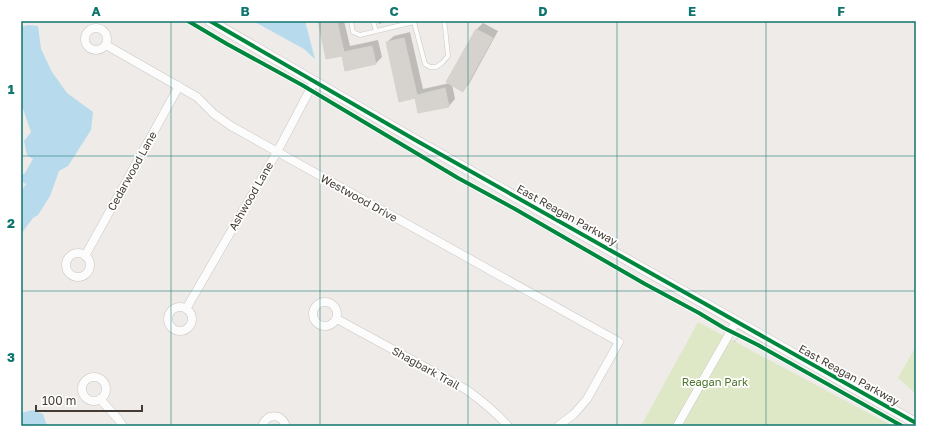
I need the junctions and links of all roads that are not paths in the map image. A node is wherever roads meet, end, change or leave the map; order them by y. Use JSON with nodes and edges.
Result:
{"nodes":[{"id":1,"x":210,"y":21,"type":"edge"},
{"id":2,"x":351,"y":21,"type":"edge"},
{"id":3,"x":373,"y":21,"type":"edge"},
{"id":4,"x":419,"y":21,"type":"edge"},
{"id":5,"x":444,"y":21,"type":"edge"},
{"id":6,"x":414,"y":22,"type":"junction"},
{"id":7,"x":376,"y":31,"type":"junction"},
{"id":8,"x":106,"y":45,"type":"dead end"},
{"id":9,"x":314,"y":82,"type":"junction"},
{"id":10,"x":179,"y":86,"type":"junction"},
{"id":11,"x":276,"y":152,"type":"junction"},
{"id":12,"x":85,"y":256,"type":"dead end"},
{"id":13,"x":186,"y":309,"type":"dead end"},
{"id":14,"x":336,"y":319,"type":"dead end"},
{"id":15,"x":736,"y":322,"type":"junction"},
{"id":16,"x":100,"y":399,"type":"dead end"},
{"id":17,"x":916,"y":423,"type":"edge"},
{"id":18,"x":123,"y":426,"type":"edge"},
{"id":19,"x":262,"y":426,"type":"edge"},
{"id":20,"x":286,"y":426,"type":"edge"},
{"id":21,"x":508,"y":426,"type":"edge"},
{"id":22,"x":558,"y":426,"type":"edge"},
{"id":23,"x":677,"y":426,"type":"edge"}],
"edges":[{"from":1,"to":9,"type":"street","name":"East Reagan Parkway"},
{"from":2,"to":7,"type":"lane"},
{"from":3,"to":7,"type":"lane"},
{"from":4,"to":6,"type":"lane"},
{"from":5,"to":6,"type":"lane"},
{"from":6,"to":7,"type":"lane"},
{"from":8,"to":10,"type":"street","name":"Westwood Drive"},
{"from":9,"to":11,"type":"street","name":"Ashwood Lane"},
{"from":9,"to":15,"type":"street","name":"East Reagan Parkway"},
{"from":10,"to":11,"type":"street","name":"Westwood Drive"},
{"from":10,"to":12,"type":"street","name":"Cedarwood Lane"},
{"from":11,"to":13,"type":"street","name":"Ashwood Lane"},
{"from":11,"to":22,"type":"street","name":"Westwood Drive"},
{"from":14,"to":21,"type":"street","name":"Shagbark Trail"},
{"from":15,"to":17,"type":"street","name":"East Reagan Parkway"},
{"from":15,"to":23,"type":"street"},
{"from":16,"to":18,"type":"street"},
{"from":19,"to":20,"type":"street"}]}
